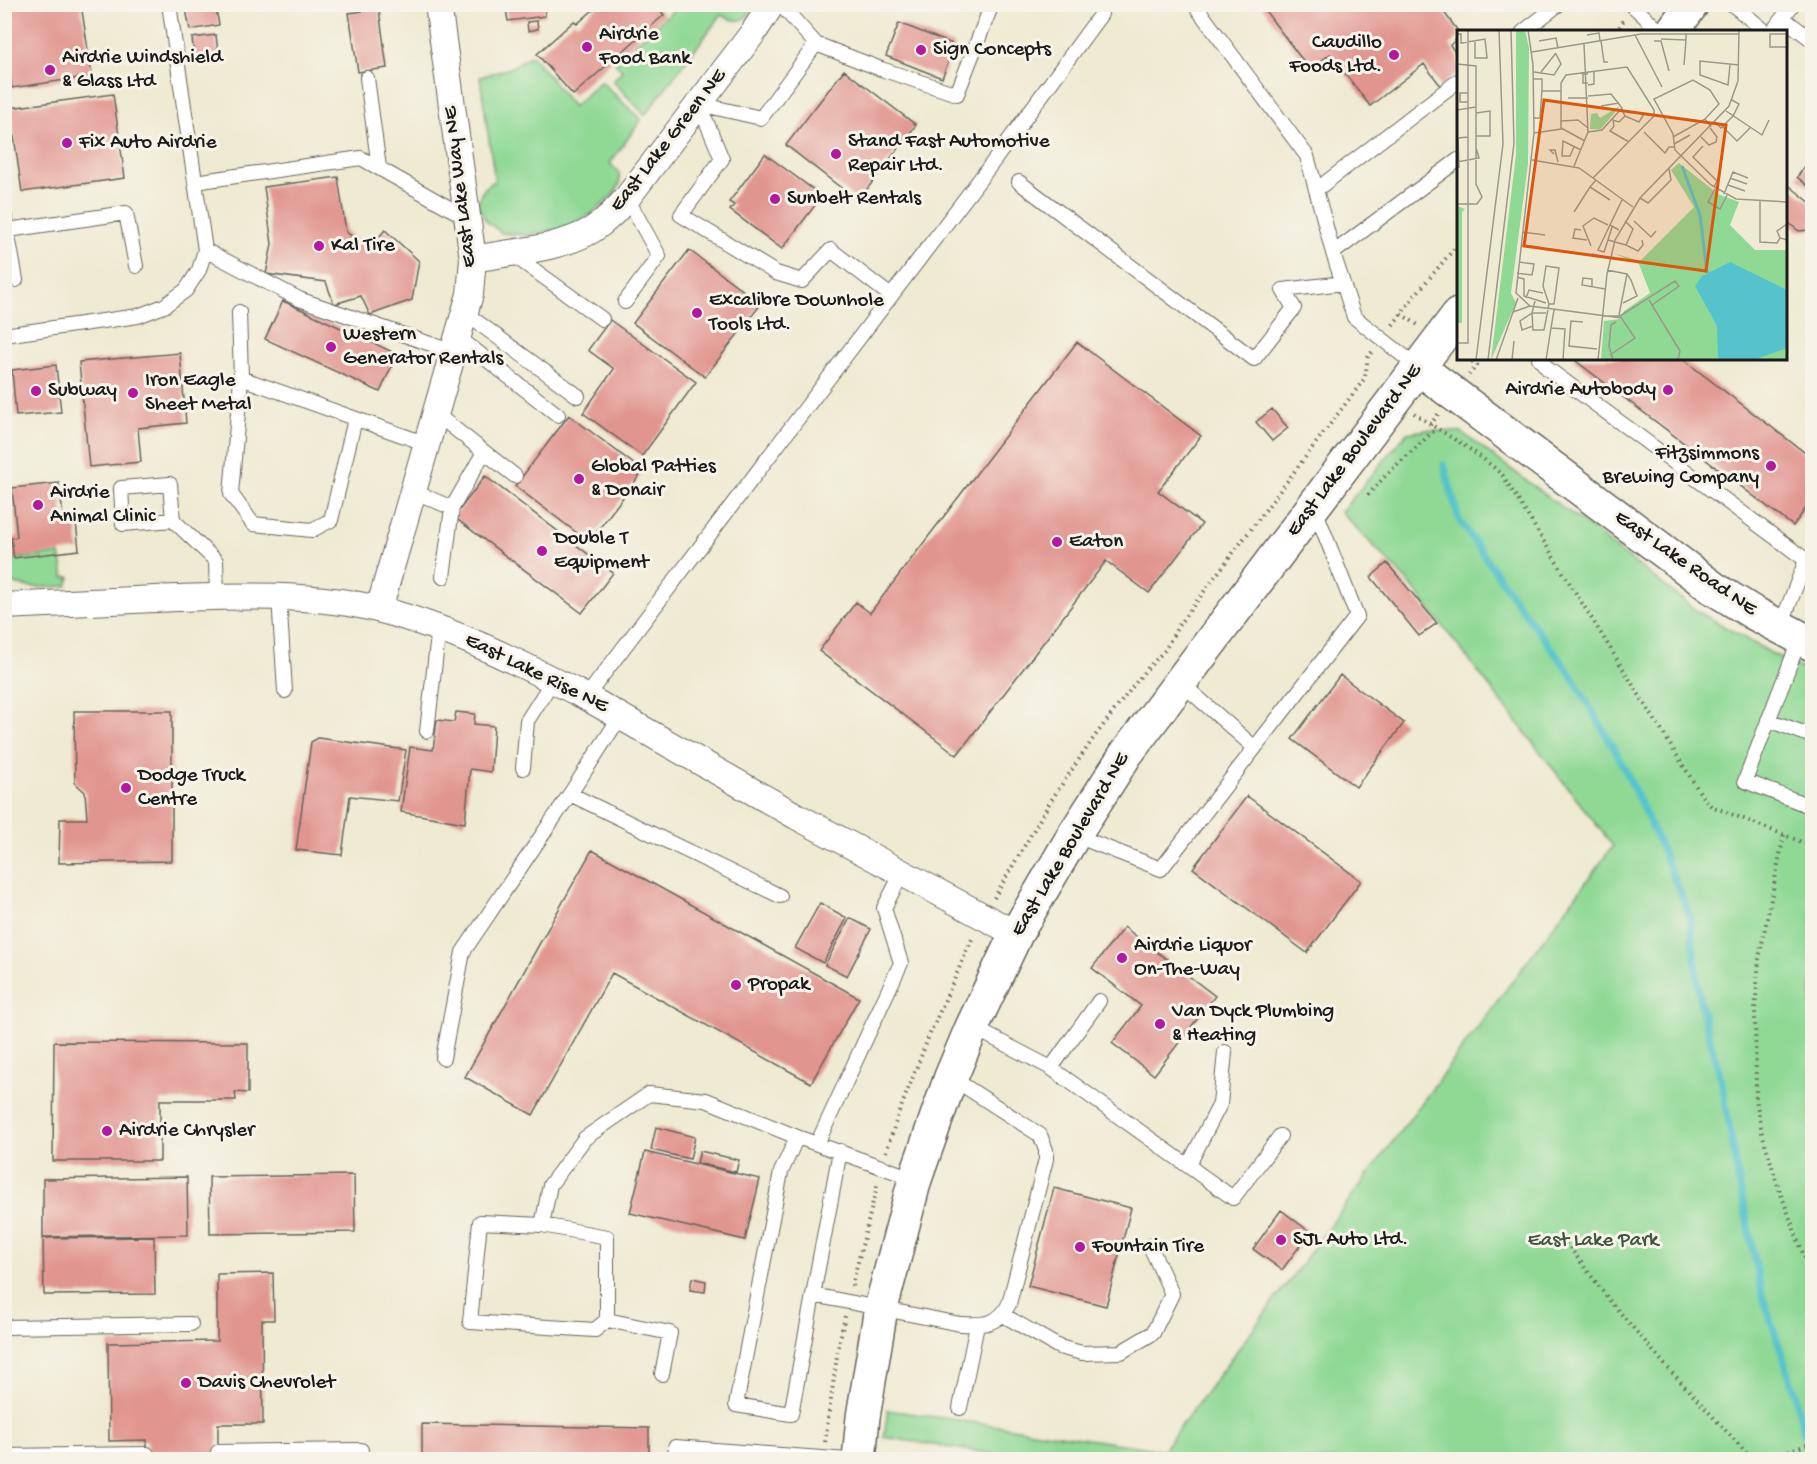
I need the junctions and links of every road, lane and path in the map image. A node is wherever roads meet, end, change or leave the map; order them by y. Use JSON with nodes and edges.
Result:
{"nodes":[{"id":1,"x":169,"y":4,"type":"edge"},
{"id":2,"x":438,"y":4,"type":"edge"},
{"id":3,"x":768,"y":4,"type":"edge"},
{"id":4,"x":780,"y":4,"type":"edge"},
{"id":5,"x":992,"y":4,"type":"edge"},
{"id":6,"x":1100,"y":4,"type":"edge"},
{"id":7,"x":1194,"y":4,"type":"edge"},
{"id":8,"x":1558,"y":4,"type":"edge"},
{"id":9,"x":1631,"y":4,"type":"edge"},
{"id":10,"x":1692,"y":4,"type":"edge"},
{"id":11,"x":1732,"y":4,"type":"edge"},
{"id":12,"x":1793,"y":4,"type":"edge"},
{"id":13,"x":1783,"y":18,"type":"junction"},
{"id":14,"x":1526,"y":30,"type":"edge"},
{"id":15,"x":1659,"y":30,"type":"edge"},
{"id":16,"x":1673,"y":30,"type":"edge"},
{"id":17,"x":1764,"y":30,"type":"edge"},
{"id":18,"x":1774,"y":30,"type":"edge"},
{"id":19,"x":1812,"y":40,"type":"edge"},
{"id":20,"x":816,"y":44,"type":"junction"},
{"id":21,"x":367,"y":78,"type":"dead end"},
{"id":22,"x":1457,"y":82,"type":"edge"},
{"id":23,"x":699,"y":104,"type":"junction"},
{"id":24,"x":1457,"y":161,"type":"edge"},
{"id":25,"x":379,"y":168,"type":"junction"},
{"id":26,"x":195,"y":182,"type":"junction"},
{"id":27,"x":1019,"y":182,"type":"dead end"},
{"id":28,"x":1316,"y":190,"type":"junction"},
{"id":29,"x":627,"y":198,"type":"junction"},
{"id":30,"x":4,"y":213,"type":"edge"},
{"id":31,"x":467,"y":218,"type":"junction"},
{"id":32,"x":8,"y":230,"type":"junction"},
{"id":33,"x":1457,"y":245,"type":"edge"},
{"id":34,"x":205,"y":250,"type":"junction"},
{"id":35,"x":510,"y":252,"type":"junction"},
{"id":36,"x":1333,"y":253,"type":"junction"},
{"id":37,"x":473,"y":259,"type":"junction"},
{"id":38,"x":136,"y":266,"type":"dead end"},
{"id":39,"x":16,"y":280,"type":"dead end"},
{"id":40,"x":1343,"y":283,"type":"junction"},
{"id":41,"x":891,"y":296,"type":"junction"},
{"id":42,"x":625,"y":302,"type":"dead end"},
{"id":43,"x":239,"y":312,"type":"dead end"},
{"id":44,"x":1457,"y":316,"type":"edge"},
{"id":45,"x":602,"y":319,"type":"dead end"},
{"id":46,"x":4,"y":334,"type":"edge"},
{"id":47,"x":459,"y":334,"type":"junction"},
{"id":48,"x":1382,"y":339,"type":"junction"},
{"id":49,"x":1541,"y":360,"type":"edge"},
{"id":50,"x":1419,"y":368,"type":"junction"},
{"id":51,"x":241,"y":378,"type":"junction"},
{"id":52,"x":1365,"y":378,"type":"dead end"},
{"id":53,"x":578,"y":396,"type":"dead end"},
{"id":54,"x":436,"y":414,"type":"junction"},
{"id":55,"x":558,"y":415,"type":"dead end"},
{"id":56,"x":354,"y":419,"type":"junction"},
{"id":57,"x":427,"y":444,"type":"junction"},
{"id":58,"x":484,"y":452,"type":"junction"},
{"id":59,"x":515,"y":476,"type":"dead end"},
{"id":60,"x":413,"y":491,"type":"junction"},
{"id":61,"x":1368,"y":495,"type":"dead end"},
{"id":62,"x":1313,"y":505,"type":"junction"},
{"id":63,"x":452,"y":508,"type":"junction"},
{"id":64,"x":173,"y":520,"type":"junction"},
{"id":65,"x":443,"y":577,"type":"dead end"},
{"id":66,"x":217,"y":597,"type":"junction"},
{"id":67,"x":279,"y":597,"type":"junction"},
{"id":68,"x":4,"y":606,"type":"edge"},
{"id":69,"x":379,"y":609,"type":"junction"},
{"id":70,"x":439,"y":627,"type":"junction"},
{"id":71,"x":1797,"y":636,"type":"edge"},
{"id":72,"x":553,"y":680,"type":"junction"},
{"id":73,"x":1180,"y":682,"type":"junction"},
{"id":74,"x":285,"y":691,"type":"dead end"},
{"id":75,"x":586,"y":697,"type":"junction"},
{"id":76,"x":620,"y":717,"type":"junction"},
{"id":77,"x":1768,"y":720,"type":"junction"},
{"id":78,"x":427,"y":731,"type":"dead end"},
{"id":79,"x":1812,"y":736,"type":"edge"},
{"id":80,"x":1255,"y":748,"type":"junction"},
{"id":81,"x":523,"y":768,"type":"dead end"},
{"id":82,"x":570,"y":794,"type":"junction"},
{"id":83,"x":1812,"y":807,"type":"edge"},
{"id":84,"x":1074,"y":835,"type":"junction"},
{"id":85,"x":1784,"y":835,"type":"junction"},
{"id":86,"x":1812,"y":846,"type":"edge"},
{"id":87,"x":902,"y":873,"type":"junction"},
{"id":88,"x":780,"y":897,"type":"dead end"},
{"id":89,"x":1016,"y":934,"type":"junction"},
{"id":90,"x":1099,"y":1001,"type":"dead end"},
{"id":91,"x":972,"y":1027,"type":"junction"},
{"id":92,"x":1225,"y":1052,"type":"dead end"},
{"id":93,"x":443,"y":1058,"type":"dead end"},
{"id":94,"x":1051,"y":1068,"type":"junction"},
{"id":95,"x":951,"y":1077,"type":"junction"},
{"id":96,"x":1280,"y":1136,"type":"dead end"},
{"id":97,"x":797,"y":1137,"type":"junction"},
{"id":98,"x":817,"y":1144,"type":"junction"},
{"id":99,"x":840,"y":1151,"type":"junction"},
{"id":100,"x":1188,"y":1166,"type":"junction"},
{"id":101,"x":915,"y":1179,"type":"junction"},
{"id":102,"x":542,"y":1225,"type":"junction"},
{"id":103,"x":1559,"y":1233,"type":"dead end"},
{"id":104,"x":1150,"y":1246,"type":"dead end"},
{"id":105,"x":1812,"y":1278,"type":"edge"},
{"id":106,"x":813,"y":1295,"type":"junction"},
{"id":107,"x":881,"y":1308,"type":"junction"},
{"id":108,"x":1003,"y":1315,"type":"junction"},
{"id":109,"x":607,"y":1320,"type":"junction"},
{"id":110,"x":191,"y":1324,"type":"dead end"},
{"id":111,"x":977,"y":1325,"type":"junction"},
{"id":112,"x":4,"y":1327,"type":"edge"},
{"id":113,"x":662,"y":1374,"type":"dead end"},
{"id":114,"x":960,"y":1408,"type":"dead end"},
{"id":115,"x":1812,"y":1443,"type":"edge"},
{"id":116,"x":675,"y":1447,"type":"dead end"},
{"id":117,"x":361,"y":1450,"type":"dead end"},
{"id":118,"x":218,"y":1452,"type":"dead end"},
{"id":119,"x":147,"y":1454,"type":"dead end"},
{"id":120,"x":4,"y":1456,"type":"edge"},
{"id":121,"x":743,"y":1456,"type":"edge"},
{"id":122,"x":848,"y":1460,"type":"edge"},
{"id":123,"x":859,"y":1460,"type":"edge"},
{"id":124,"x":1753,"y":1460,"type":"edge"},
{"id":125,"x":1766,"y":1460,"type":"edge"}],
"edges":[{"from":1,"to":26,"type":"lane"},
{"from":2,"to":31,"type":"street","name":"East Lake Way NE"},
{"from":3,"to":23,"type":"street","name":"East Lake Green NE"},
{"from":4,"to":20,"type":"lane"},
{"from":5,"to":20,"type":"lane"},
{"from":6,"to":41,"type":"lane"},
{"from":7,"to":28,"type":"lane"},
{"from":8,"to":14,"type":"lane"},
{"from":9,"to":15,"type":"lane"},
{"from":10,"to":16,"type":"main road"},
{"from":11,"to":17,"type":"lane"},
{"from":12,"to":13,"type":"lane"},
{"from":13,"to":18,"type":"lane"},
{"from":13,"to":19,"type":"lane"},
{"from":20,"to":23,"type":"lane"},
{"from":21,"to":25,"type":"lane"},
{"from":22,"to":28,"type":"lane"},
{"from":23,"to":29,"type":"street","name":"East Lake Green NE"},
{"from":23,"to":41,"type":"lane"},
{"from":24,"to":36,"type":"lane"},
{"from":25,"to":26,"type":"lane"},
{"from":25,"to":31,"type":"lane"},
{"from":26,"to":34,"type":"lane"},
{"from":27,"to":40,"type":"lane"},
{"from":28,"to":36,"type":"lane"},
{"from":29,"to":35,"type":"street","name":"East Lake Green NE"},
{"from":29,"to":42,"type":"lane"},
{"from":30,"to":32,"type":"lane"},
{"from":31,"to":37,"type":"street","name":"East Lake Way NE"},
{"from":32,"to":38,"type":"lane"},
{"from":32,"to":39,"type":"lane"},
{"from":33,"to":48,"type":"path"},
{"from":34,"to":46,"type":"lane"},
{"from":34,"to":47,"type":"lane"},
{"from":35,"to":37,"type":"street","name":"East Lake Green NE"},
{"from":35,"to":45,"type":"lane"},
{"from":36,"to":40,"type":"lane"},
{"from":37,"to":47,"type":"street","name":"East Lake Way NE"},
{"from":40,"to":48,"type":"lane"},
{"from":41,"to":75,"type":"lane"},
{"from":43,"to":51,"type":"lane"},
{"from":44,"to":50,"type":"main road","name":"East Lake Boulevard NE"},
{"from":47,"to":53,"type":"lane"},
{"from":47,"to":54,"type":"street","name":"East Lake Way NE"},
{"from":47,"to":55,"type":"lane"},
{"from":48,"to":50,"type":"lane"},
{"from":48,"to":52,"type":"path"},
{"from":49,"to":71,"type":"lane"},
{"from":50,"to":62,"type":"main road","name":"East Lake Boulevard NE"},
{"from":50,"to":71,"type":"main road","name":"East Lake Road NE"},
{"from":51,"to":56,"type":"lane"},
{"from":51,"to":56,"type":"lane"},
{"from":54,"to":57,"type":"street","name":"East Lake Way NE"},
{"from":54,"to":58,"type":"lane"},
{"from":56,"to":57,"type":"lane"},
{"from":57,"to":60,"type":"street","name":"East Lake Way NE"},
{"from":58,"to":59,"type":"lane"},
{"from":58,"to":63,"type":"lane"},
{"from":60,"to":63,"type":"lane"},
{"from":60,"to":69,"type":"street","name":"East Lake Way NE"},
{"from":61,"to":85,"type":"path"},
{"from":62,"to":73,"type":"main road","name":"East Lake Boulevard NE"},
{"from":62,"to":80,"type":"lane"},
{"from":63,"to":65,"type":"lane"},
{"from":64,"to":64,"type":"lane"},
{"from":64,"to":66,"type":"lane"},
{"from":66,"to":67,"type":"street","name":"East Lake Rise NE"},
{"from":66,"to":68,"type":"street","name":"East Lake Rise NE"},
{"from":67,"to":69,"type":"street","name":"East Lake Rise NE"},
{"from":67,"to":74,"type":"lane"},
{"from":69,"to":70,"type":"street","name":"East Lake Rise NE"},
{"from":70,"to":72,"type":"street","name":"East Lake Rise NE"},
{"from":70,"to":78,"type":"lane"},
{"from":71,"to":77,"type":"lane"},
{"from":72,"to":75,"type":"street","name":"East Lake Rise NE"},
{"from":72,"to":81,"type":"lane"},
{"from":73,"to":80,"type":"lane"},
{"from":73,"to":84,"type":"main road","name":"East Lake Boulevard NE"},
{"from":75,"to":76,"type":"street","name":"East Lake Rise NE"},
{"from":76,"to":82,"type":"lane"},
{"from":76,"to":87,"type":"street","name":"East Lake Rise NE"},
{"from":77,"to":79,"type":"lane"},
{"from":77,"to":83,"type":"lane"},
{"from":80,"to":84,"type":"lane"},
{"from":82,"to":88,"type":"lane"},
{"from":82,"to":93,"type":"lane"},
{"from":84,"to":89,"type":"main road","name":"East Lake Boulevard NE"},
{"from":85,"to":86,"type":"path"},
{"from":85,"to":105,"type":"path"},
{"from":87,"to":89,"type":"street","name":"East Lake Rise NE"},
{"from":87,"to":98,"type":"lane"},
{"from":89,"to":91,"type":"main road","name":"East Lake Boulevard NE"},
{"from":90,"to":94,"type":"lane"},
{"from":91,"to":94,"type":"lane"},
{"from":91,"to":95,"type":"main road","name":"East Lake Boulevard NE"},
{"from":92,"to":100,"type":"lane"},
{"from":94,"to":100,"type":"lane"},
{"from":95,"to":101,"type":"main road","name":"East Lake Boulevard NE"},
{"from":95,"to":108,"type":"lane"},
{"from":96,"to":100,"type":"lane"},
{"from":97,"to":98,"type":"lane"},
{"from":97,"to":102,"type":"lane"},
{"from":97,"to":106,"type":"lane"},
{"from":98,"to":99,"type":"lane"},
{"from":99,"to":101,"type":"lane"},
{"from":99,"to":106,"type":"lane"},
{"from":101,"to":107,"type":"main road","name":"East Lake Boulevard NE"},
{"from":102,"to":109,"type":"lane"},
{"from":102,"to":109,"type":"lane"},
{"from":103,"to":124,"type":"path"},
{"from":104,"to":108,"type":"lane"},
{"from":106,"to":107,"type":"lane"},
{"from":107,"to":111,"type":"lane"},
{"from":107,"to":123,"type":"main road","name":"East Lake Boulevard NE"},
{"from":108,"to":111,"type":"lane"},
{"from":109,"to":113,"type":"lane"},
{"from":110,"to":112,"type":"lane"},
{"from":111,"to":114,"type":"lane"},
{"from":115,"to":125,"type":"path"},
{"from":116,"to":121,"type":"lane"},
{"from":117,"to":118,"type":"lane"},
{"from":119,"to":120,"type":"lane"},
{"from":121,"to":122,"type":"lane"}]}
